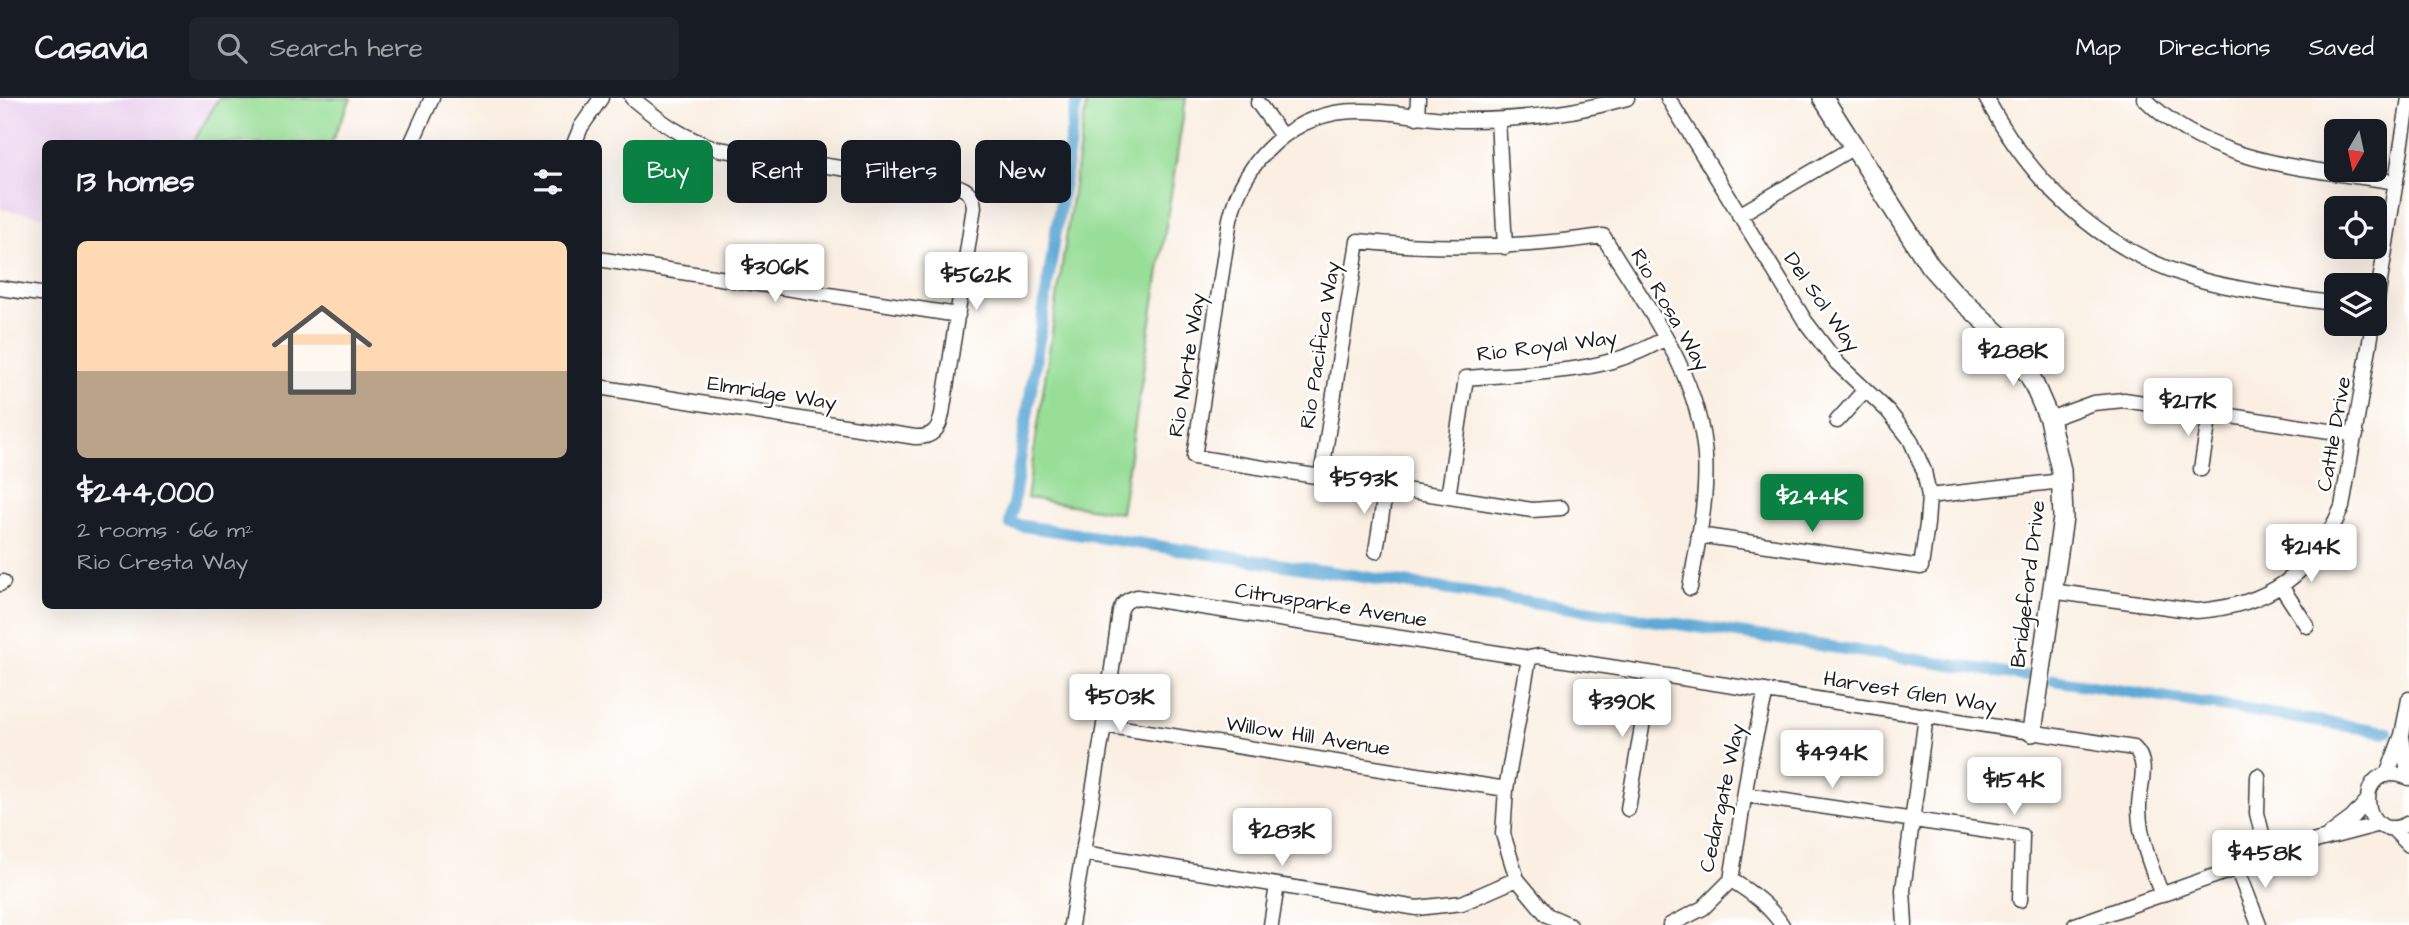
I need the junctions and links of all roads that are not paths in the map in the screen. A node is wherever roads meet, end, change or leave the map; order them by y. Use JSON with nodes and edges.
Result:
{"nodes":[{"id":1,"x":432,"y":98,"type":"edge"},
{"id":2,"x":601,"y":98,"type":"edge"},
{"id":3,"x":632,"y":98,"type":"edge"},
{"id":4,"x":1418,"y":98,"type":"edge"},
{"id":5,"x":1627,"y":98,"type":"edge"},
{"id":6,"x":1668,"y":98,"type":"edge"},
{"id":7,"x":1823,"y":98,"type":"edge"},
{"id":8,"x":1986,"y":98,"type":"edge"},
{"id":9,"x":2144,"y":98,"type":"edge"},
{"id":10,"x":2409,"y":98,"type":"edge"},
{"id":11,"x":1258,"y":103,"type":"dead end"},
{"id":12,"x":1417,"y":117,"type":"junction"},
{"id":13,"x":1498,"y":120,"type":"junction"},
{"id":14,"x":1282,"y":136,"type":"junction"},
{"id":15,"x":413,"y":140,"type":"edge"},
{"id":16,"x":576,"y":140,"type":"edge"},
{"id":17,"x":1854,"y":147,"type":"junction"},
{"id":18,"x":2396,"y":182,"type":"junction"},
{"id":19,"x":1739,"y":215,"type":"junction"},
{"id":20,"x":1505,"y":247,"type":"junction"},
{"id":21,"x":602,"y":260,"type":"edge"},
{"id":22,"x":2381,"y":273,"type":"edge"},
{"id":23,"x":0,"y":288,"type":"edge"},
{"id":24,"x":42,"y":294,"type":"edge"},
{"id":25,"x":2324,"y":302,"type":"edge"},
{"id":26,"x":958,"y":315,"type":"junction"},
{"id":27,"x":2371,"y":336,"type":"edge"},
{"id":28,"x":1665,"y":338,"type":"junction"},
{"id":29,"x":602,"y":388,"type":"edge"},
{"id":30,"x":1864,"y":391,"type":"junction"},
{"id":31,"x":2210,"y":413,"type":"junction"},
{"id":32,"x":2049,"y":419,"type":"junction"},
{"id":33,"x":1837,"y":421,"type":"dead end"},
{"id":34,"x":2356,"y":435,"type":"junction"},
{"id":35,"x":2201,"y":469,"type":"dead end"},
{"id":36,"x":1321,"y":477,"type":"junction"},
{"id":37,"x":2062,"y":481,"type":"junction"},
{"id":38,"x":1386,"y":487,"type":"junction"},
{"id":39,"x":1928,"y":496,"type":"junction"},
{"id":40,"x":1448,"y":497,"type":"junction"},
{"id":41,"x":1561,"y":508,"type":"dead end"},
{"id":42,"x":1698,"y":535,"type":"junction"},
{"id":43,"x":1377,"y":551,"type":"dead end"},
{"id":44,"x":2281,"y":586,"type":"junction"},
{"id":45,"x":1690,"y":588,"type":"dead end"},
{"id":46,"x":2051,"y":591,"type":"junction"},
{"id":47,"x":2306,"y":626,"type":"dead end"},
{"id":48,"x":1529,"y":658,"type":"junction"},
{"id":49,"x":1651,"y":674,"type":"junction"},
{"id":50,"x":1766,"y":691,"type":"junction"},
{"id":51,"x":2409,"y":699,"type":"edge"},
{"id":52,"x":1926,"y":716,"type":"junction"},
{"id":53,"x":1104,"y":725,"type":"junction"},
{"id":54,"x":2032,"y":732,"type":"junction"},
{"id":55,"x":2402,"y":736,"type":"junction"},
{"id":56,"x":2387,"y":775,"type":"junction"},
{"id":57,"x":2258,"y":776,"type":"dead end"},
{"id":58,"x":2409,"y":778,"type":"edge"},
{"id":59,"x":1506,"y":789,"type":"junction"},
{"id":60,"x":1746,"y":795,"type":"junction"},
{"id":61,"x":2367,"y":801,"type":"junction"},
{"id":62,"x":1629,"y":809,"type":"dead end"},
{"id":63,"x":1913,"y":819,"type":"junction"},
{"id":64,"x":2409,"y":823,"type":"edge"},
{"id":65,"x":2386,"y":826,"type":"junction"},
{"id":66,"x":2325,"y":838,"type":"junction"},
{"id":67,"x":2409,"y":845,"type":"edge"},
{"id":68,"x":1083,"y":853,"type":"junction"},
{"id":69,"x":2268,"y":858,"type":"junction"},
{"id":70,"x":2238,"y":868,"type":"junction"},
{"id":71,"x":1517,"y":878,"type":"junction"},
{"id":72,"x":1731,"y":880,"type":"junction"},
{"id":73,"x":1277,"y":885,"type":"junction"},
{"id":74,"x":2162,"y":895,"type":"junction"},
{"id":75,"x":2020,"y":900,"type":"dead end"},
{"id":76,"x":2082,"y":924,"type":"edge"},
{"id":77,"x":1071,"y":925,"type":"edge"},
{"id":78,"x":1272,"y":925,"type":"edge"},
{"id":79,"x":1570,"y":925,"type":"edge"},
{"id":80,"x":1670,"y":925,"type":"edge"},
{"id":81,"x":1782,"y":925,"type":"edge"},
{"id":82,"x":1905,"y":925,"type":"edge"},
{"id":83,"x":2259,"y":925,"type":"edge"}],
"edges":[{"from":1,"to":15,"type":"street"},
{"from":2,"to":16,"type":"street"},
{"from":3,"to":26,"type":"street"},
{"from":4,"to":12,"type":"street"},
{"from":5,"to":13,"type":"street"},
{"from":6,"to":19,"type":"street","name":"Del Sol Way"},
{"from":7,"to":17,"type":"street","name":"Bridgeford Drive"},
{"from":8,"to":25,"type":"street"},
{"from":9,"to":18,"type":"street"},
{"from":10,"to":18,"type":"street"},
{"from":11,"to":14,"type":"street"},
{"from":12,"to":13,"type":"street"},
{"from":12,"to":14,"type":"street"},
{"from":13,"to":20,"type":"street"},
{"from":14,"to":36,"type":"street","name":"Rio Norte Way"},
{"from":17,"to":19,"type":"street"},
{"from":17,"to":32,"type":"street","name":"Bridgeford Drive"},
{"from":18,"to":22,"type":"street"},
{"from":19,"to":30,"type":"street","name":"Del Sol Way"},
{"from":20,"to":28,"type":"street","name":"Rio Rosa Way"},
{"from":20,"to":36,"type":"street","name":"Rio Pacifica Way"},
{"from":21,"to":26,"type":"street"},
{"from":23,"to":24,"type":"street"},
{"from":26,"to":29,"type":"street","name":"Elmridge Way"},
{"from":27,"to":34,"type":"street","name":"Cattle Drive"},
{"from":28,"to":40,"type":"street","name":"Rio Royal Way"},
{"from":28,"to":42,"type":"street","name":"Rio Rosa Way"},
{"from":30,"to":33,"type":"street"},
{"from":30,"to":39,"type":"street","name":"Del Sol Way"},
{"from":31,"to":32,"type":"street"},
{"from":31,"to":34,"type":"street"},
{"from":31,"to":35,"type":"street"},
{"from":32,"to":37,"type":"street","name":"Bridgeford Drive"},
{"from":34,"to":44,"type":"street","name":"Cattle Drive"},
{"from":36,"to":38,"type":"street","name":"Rio Norte Way"},
{"from":37,"to":39,"type":"street"},
{"from":37,"to":46,"type":"street","name":"Bridgeford Drive"},
{"from":38,"to":40,"type":"street","name":"Rio Norte Way"},
{"from":38,"to":43,"type":"street"},
{"from":39,"to":42,"type":"street","name":"Del Sol Way"},
{"from":40,"to":41,"type":"street","name":"Rio Norte Way"},
{"from":42,"to":45,"type":"street","name":"Rio Rosa Way"},
{"from":44,"to":46,"type":"street","name":"Cattle Drive"},
{"from":44,"to":47,"type":"street"},
{"from":46,"to":54,"type":"street","name":"Bridgeford Drive"},
{"from":48,"to":49,"type":"street","name":"Harvest Glen Way"},
{"from":48,"to":53,"type":"street","name":"Citrusparke Avenue"},
{"from":48,"to":59,"type":"street"},
{"from":49,"to":50,"type":"street","name":"Harvest Glen Way"},
{"from":49,"to":62,"type":"street"},
{"from":50,"to":52,"type":"street","name":"Harvest Glen Way"},
{"from":50,"to":60,"type":"street","name":"Cedargate Way"},
{"from":51,"to":55,"type":"street"},
{"from":52,"to":54,"type":"street","name":"Harvest Glen Way"},
{"from":52,"to":63,"type":"street"},
{"from":53,"to":59,"type":"street","name":"Willow Hill Avenue"},
{"from":53,"to":68,"type":"street"},
{"from":54,"to":74,"type":"street","name":"Harvest Glen Way"},
{"from":55,"to":56,"type":"street"},
{"from":55,"to":58,"type":"street"},
{"from":56,"to":58,"type":"street"},
{"from":56,"to":61,"type":"street"},
{"from":57,"to":69,"type":"street"},
{"from":59,"to":71,"type":"street"},
{"from":60,"to":63,"type":"street"},
{"from":60,"to":72,"type":"street","name":"Cedargate Way"},
{"from":61,"to":65,"type":"street"},
{"from":61,"to":66,"type":"street"},
{"from":63,"to":75,"type":"street"},
{"from":63,"to":82,"type":"street"},
{"from":64,"to":65,"type":"street"},
{"from":65,"to":66,"type":"street"},
{"from":65,"to":67,"type":"street"},
{"from":66,"to":69,"type":"street"},
{"from":68,"to":73,"type":"street"},
{"from":68,"to":77,"type":"street"},
{"from":69,"to":70,"type":"street"},
{"from":70,"to":74,"type":"street"},
{"from":70,"to":83,"type":"street"},
{"from":71,"to":73,"type":"street"},
{"from":71,"to":79,"type":"street"},
{"from":72,"to":80,"type":"street","name":"Cedargate Way"},
{"from":72,"to":81,"type":"street"},
{"from":73,"to":78,"type":"street"},
{"from":74,"to":76,"type":"street"}]}
